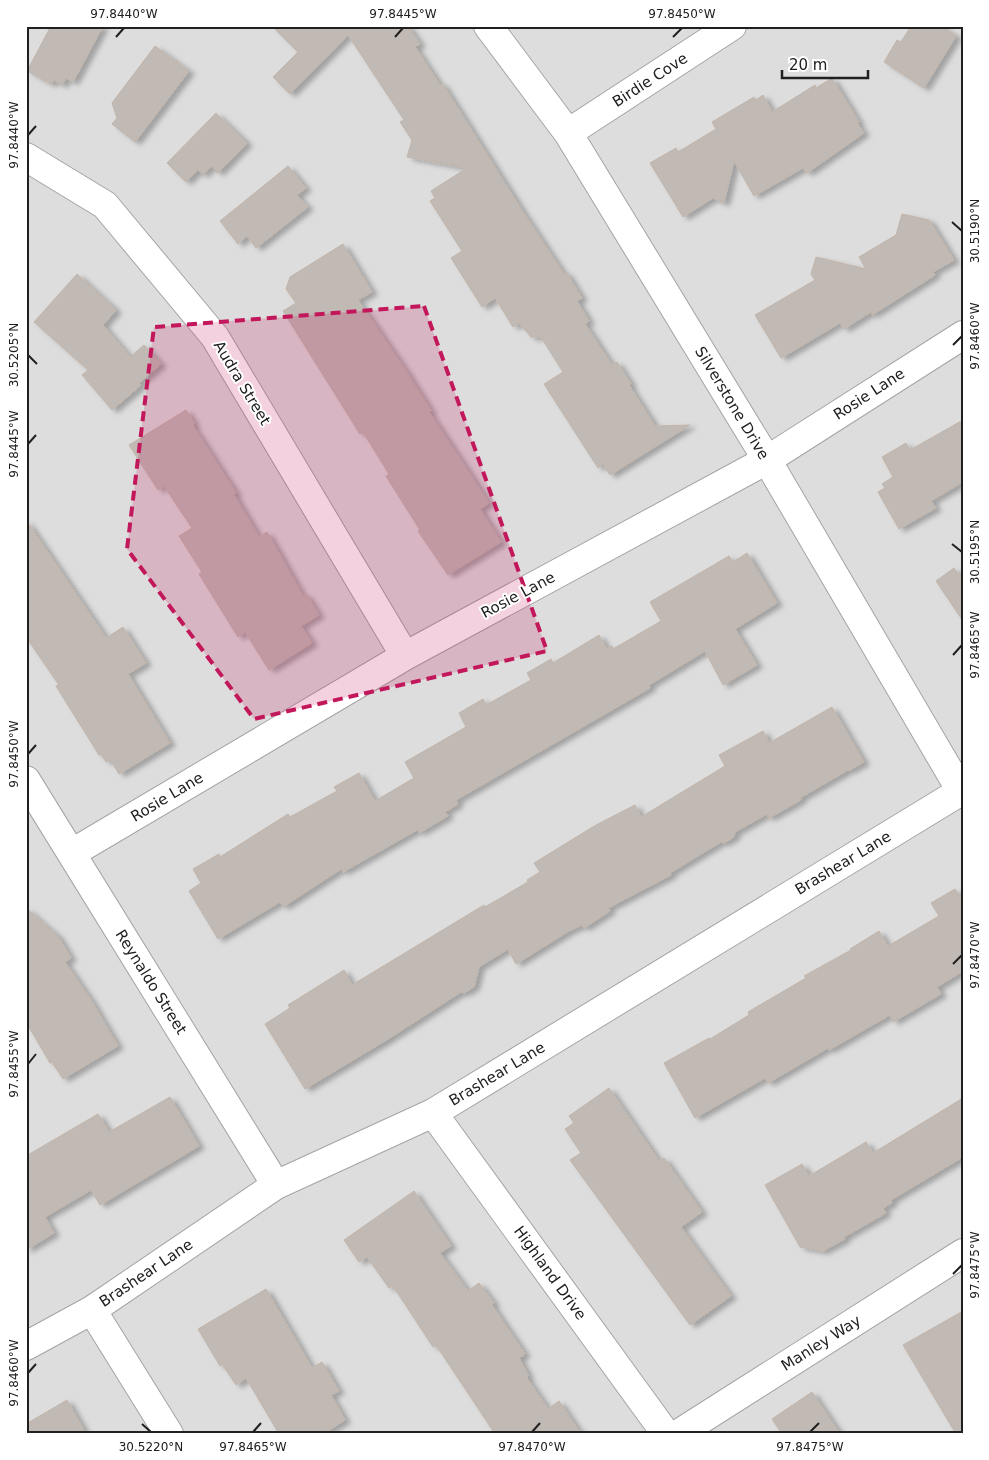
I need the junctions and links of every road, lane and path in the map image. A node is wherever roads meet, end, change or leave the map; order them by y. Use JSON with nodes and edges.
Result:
{"nodes":[{"id":1,"x":488,"y":26,"type":"edge"},
{"id":2,"x":732,"y":26,"type":"edge"},
{"id":3,"x":568,"y":133,"type":"junction"},
{"id":4,"x":26,"y":157,"type":"edge"},
{"id":5,"x":963,"y":335,"type":"edge"},
{"id":6,"x":767,"y":460,"type":"junction"},
{"id":7,"x":405,"y":656,"type":"junction"},
{"id":8,"x":26,"y":780,"type":"edge"},
{"id":9,"x":962,"y":790,"type":"edge"},
{"id":10,"x":72,"y":853,"type":"junction"},
{"id":11,"x":433,"y":1113,"type":"junction"},
{"id":12,"x":276,"y":1185,"type":"junction"},
{"id":13,"x":963,"y":1253,"type":"edge"},
{"id":14,"x":92,"y":1310,"type":"junction"},
{"id":15,"x":26,"y":1346,"type":"edge"},
{"id":16,"x":168,"y":1434,"type":"edge"},
{"id":17,"x":666,"y":1434,"type":"edge"},
{"id":18,"x":678,"y":1434,"type":"edge"}],
"edges":[{"from":1,"to":3,"type":"street","name":"Silverstone Drive"},
{"from":2,"to":3,"type":"street","name":"Birdie Cove"},
{"from":3,"to":6,"type":"street","name":"Silverstone Drive"},
{"from":4,"to":7,"type":"street","name":"Audra Street"},
{"from":5,"to":6,"type":"street","name":"Rosie Lane"},
{"from":6,"to":7,"type":"street","name":"Rosie Lane"},
{"from":6,"to":9,"type":"street","name":"Silverstone Drive"},
{"from":7,"to":10,"type":"street","name":"Rosie Lane"},
{"from":8,"to":10,"type":"street","name":"Reynaldo Street"},
{"from":9,"to":11,"type":"street","name":"Brashear Lane"},
{"from":10,"to":12,"type":"street","name":"Reynaldo Street"},
{"from":11,"to":12,"type":"street","name":"Brashear Lane"},
{"from":11,"to":17,"type":"street","name":"Highland Drive"},
{"from":12,"to":14,"type":"street","name":"Brashear Lane"},
{"from":13,"to":18,"type":"street","name":"Manley Way"},
{"from":14,"to":15,"type":"street","name":"Brashear Lane"},
{"from":14,"to":16,"type":"street"}]}
